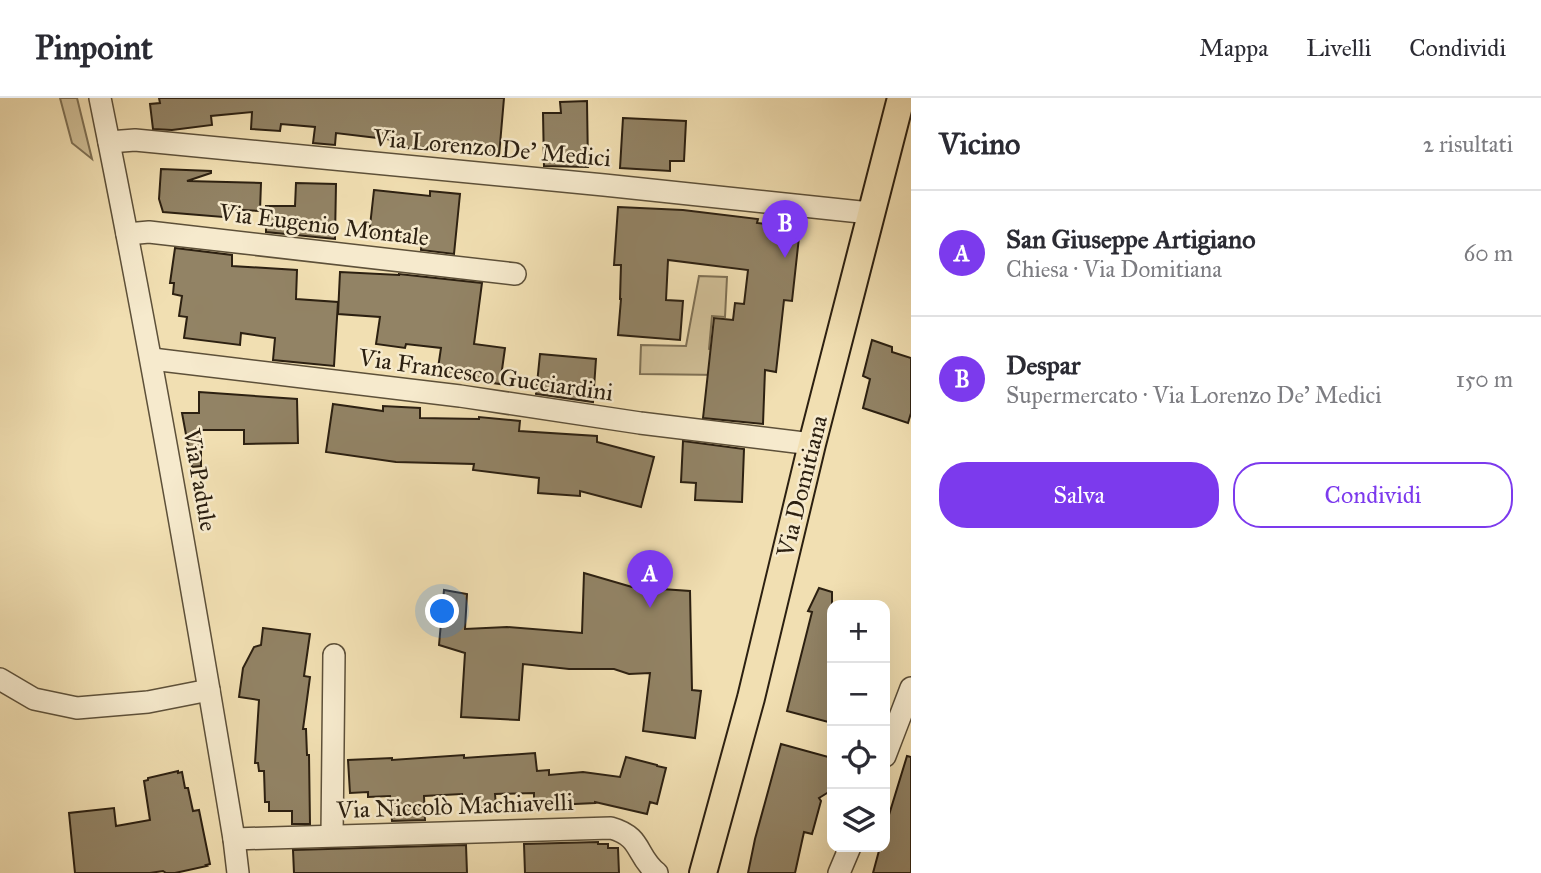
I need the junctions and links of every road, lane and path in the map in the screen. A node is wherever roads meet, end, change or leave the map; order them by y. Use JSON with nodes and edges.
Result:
{"nodes":[{"id":1,"x":100,"y":98,"type":"edge"},
{"id":2,"x":901,"y":98,"type":"edge"},
{"id":3,"x":109,"y":142,"type":"junction"},
{"id":4,"x":870,"y":213,"type":"junction"},
{"id":5,"x":127,"y":234,"type":"junction"},
{"id":6,"x":515,"y":274,"type":"dead end"},
{"id":7,"x":152,"y":359,"type":"junction"},
{"id":8,"x":812,"y":444,"type":"junction"},
{"id":9,"x":334,"y":655,"type":"dead end"},
{"id":10,"x":0,"y":679,"type":"edge"},
{"id":11,"x":911,"y":688,"type":"edge"},
{"id":12,"x":209,"y":691,"type":"junction"},
{"id":13,"x":890,"y":743,"type":"edge"},
{"id":14,"x":332,"y":835,"type":"junction"},
{"id":15,"x":234,"y":839,"type":"junction"},
{"id":16,"x":848,"y":852,"type":"edge"},
{"id":17,"x":238,"y":873,"type":"edge"},
{"id":18,"x":657,"y":873,"type":"edge"},
{"id":19,"x":703,"y":873,"type":"edge"},
{"id":20,"x":839,"y":873,"type":"edge"}],
"edges":[{"from":1,"to":3,"type":"street","name":"Via Padule"},
{"from":2,"to":4,"type":"main road","name":"Via Domitiana"},
{"from":3,"to":4,"type":"street","name":"Via Lorenzo De' Medici"},
{"from":3,"to":5,"type":"street","name":"Via Padule"},
{"from":4,"to":8,"type":"main road","name":"Via Domitiana"},
{"from":5,"to":6,"type":"street","name":"Via Eugenio Montale"},
{"from":5,"to":7,"type":"street","name":"Via Padule"},
{"from":7,"to":8,"type":"street","name":"Via Francesco Gucciardini"},
{"from":7,"to":12,"type":"street","name":"Via Padule"},
{"from":8,"to":19,"type":"main road","name":"Via Domitiana"},
{"from":9,"to":14,"type":"street"},
{"from":10,"to":12,"type":"street"},
{"from":11,"to":13,"type":"street"},
{"from":12,"to":15,"type":"street","name":"Via Padule"},
{"from":14,"to":15,"type":"street","name":"Via Niccolò Machiavelli"},
{"from":14,"to":18,"type":"street","name":"Via Niccolò Machiavelli"},
{"from":15,"to":17,"type":"street","name":"Via Padule"},
{"from":16,"to":20,"type":"street"}]}
